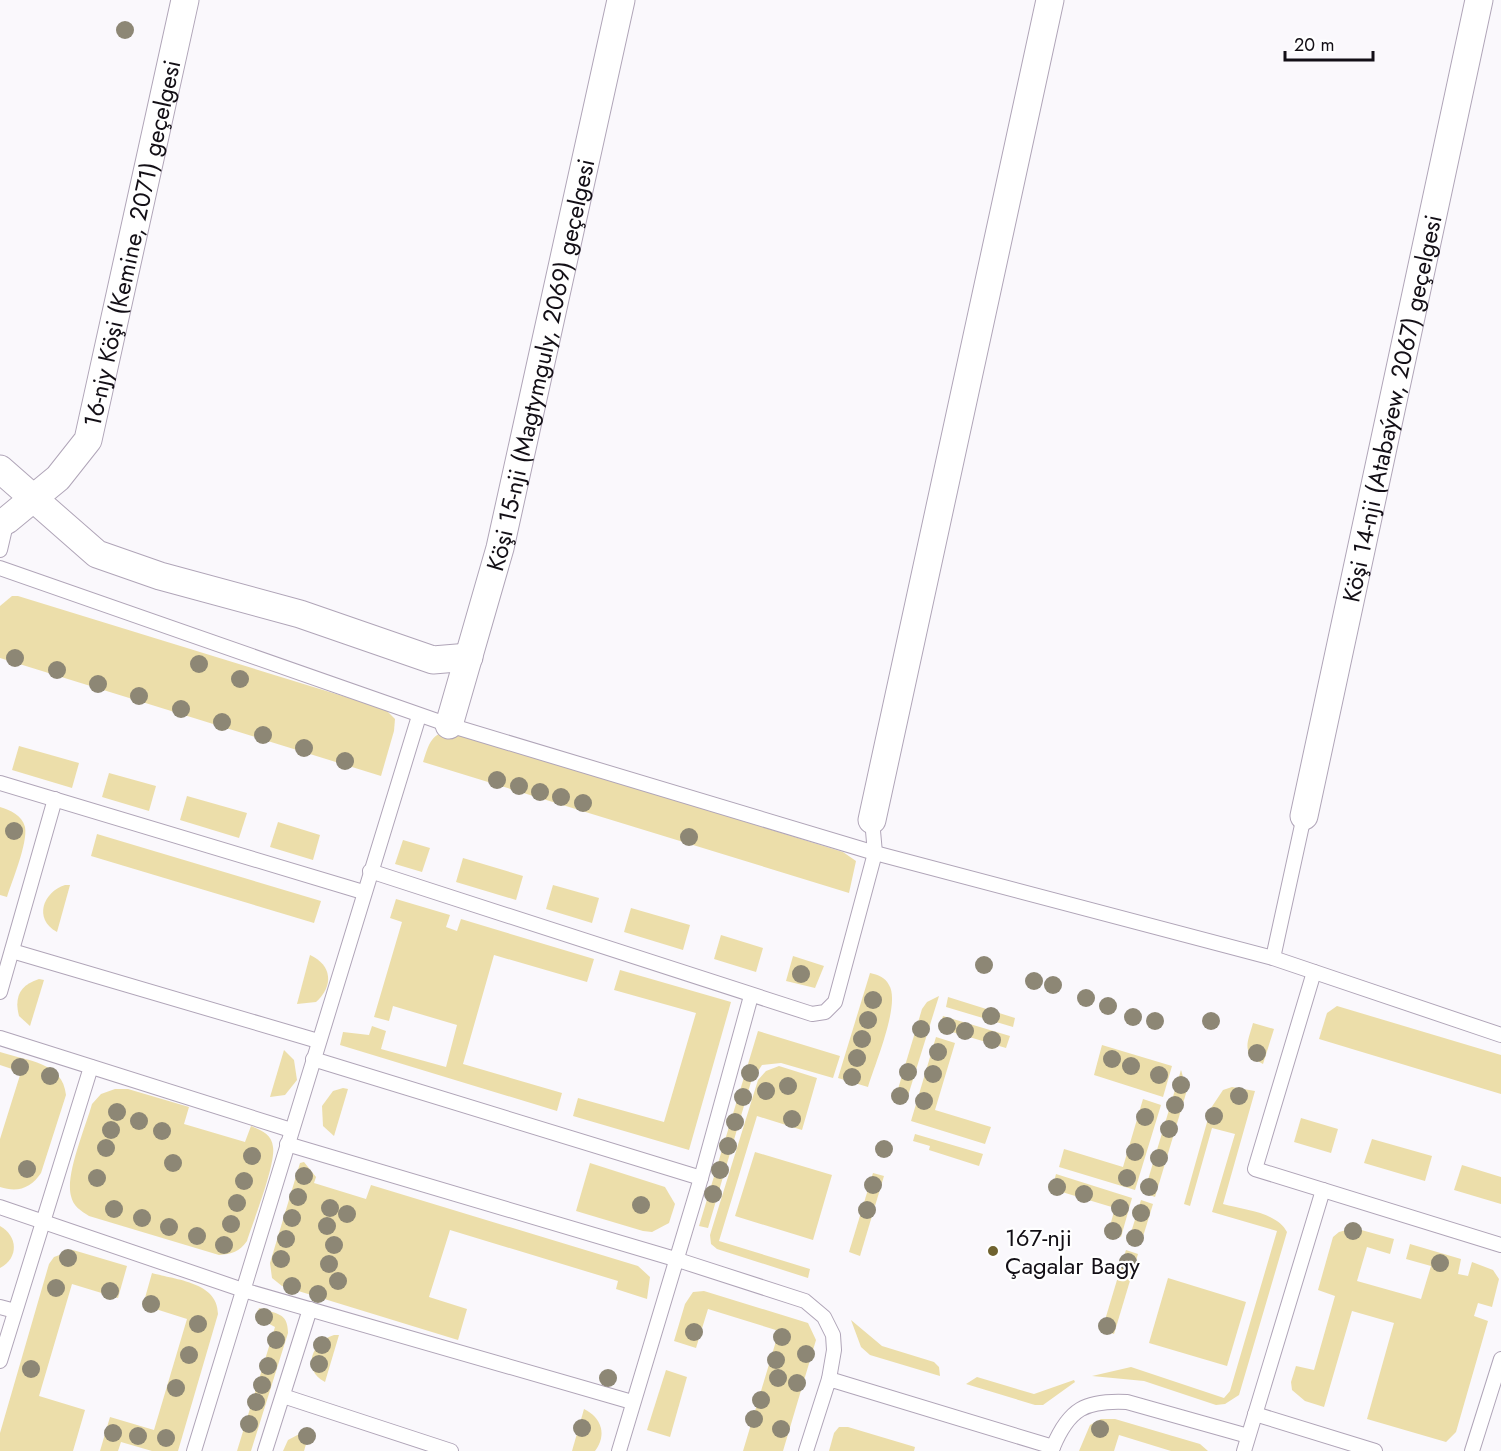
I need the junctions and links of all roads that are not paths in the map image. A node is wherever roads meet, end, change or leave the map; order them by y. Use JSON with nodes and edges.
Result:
{"nodes":[{"id":1,"x":185,"y":0,"type":"edge"},
{"id":2,"x":621,"y":0,"type":"edge"},
{"id":3,"x":1050,"y":0,"type":"edge"},
{"id":4,"x":1479,"y":0,"type":"edge"},
{"id":5,"x":0,"y":469,"type":"edge"},
{"id":6,"x":33,"y":498,"type":"junction"},
{"id":7,"x":3,"y":519,"type":"edge"},
{"id":8,"x":0,"y":550,"type":"edge"},
{"id":9,"x":0,"y":568,"type":"edge"},
{"id":10,"x":469,"y":657,"type":"junction"},
{"id":11,"x":419,"y":716,"type":"junction"},
{"id":12,"x":449,"y":725,"type":"junction"},
{"id":13,"x":0,"y":783,"type":"edge"},
{"id":14,"x":55,"y":799,"type":"junction"},
{"id":15,"x":1304,"y":816,"type":"joint"},
{"id":16,"x":872,"y":820,"type":"joint"},
{"id":17,"x":875,"y":853,"type":"junction"},
{"id":18,"x":370,"y":871,"type":"junction"},
{"id":19,"x":363,"y":892,"type":"junction"},
{"id":20,"x":12,"y":951,"type":"junction"},
{"id":21,"x":1273,"y":958,"type":"junction"},
{"id":22,"x":1314,"y":972,"type":"junction"},
{"id":23,"x":0,"y":992,"type":"edge"},
{"id":24,"x":751,"y":996,"type":"junction"},
{"id":25,"x":1501,"y":1035,"type":"edge"},
{"id":26,"x":0,"y":1038,"type":"edge"},
{"id":27,"x":318,"y":1041,"type":"junction"},
{"id":28,"x":313,"y":1059,"type":"junction"},
{"id":29,"x":91,"y":1067,"type":"junction"},
{"id":30,"x":291,"y":1130,"type":"junction"},
{"id":31,"x":287,"y":1144,"type":"junction"},
{"id":32,"x":701,"y":1178,"type":"junction"},
{"id":33,"x":1323,"y":1190,"type":"junction"},
{"id":34,"x":0,"y":1207,"type":"edge"},
{"id":35,"x":43,"y":1223,"type":"junction"},
{"id":36,"x":1501,"y":1245,"type":"edge"},
{"id":37,"x":675,"y":1259,"type":"junction"},
{"id":38,"x":243,"y":1290,"type":"junction"},
{"id":39,"x":0,"y":1307,"type":"edge"},
{"id":40,"x":310,"y":1309,"type":"junction"},
{"id":41,"x":15,"y":1311,"type":"junction"},
{"id":42,"x":1501,"y":1359,"type":"edge"},
{"id":43,"x":0,"y":1361,"type":"edge"},
{"id":44,"x":828,"y":1379,"type":"junction"},
{"id":45,"x":283,"y":1396,"type":"junction"},
{"id":46,"x":632,"y":1402,"type":"junction"},
{"id":47,"x":1255,"y":1414,"type":"junction"},
{"id":48,"x":1248,"y":1436,"type":"junction"},
{"id":49,"x":1052,"y":1449,"type":"edge"},
{"id":50,"x":194,"y":1451,"type":"edge"},
{"id":51,"x":266,"y":1451,"type":"edge"},
{"id":52,"x":451,"y":1451,"type":"edge"},
{"id":53,"x":619,"y":1451,"type":"edge"},
{"id":54,"x":806,"y":1451,"type":"edge"},
{"id":55,"x":1244,"y":1451,"type":"edge"},
{"id":56,"x":1375,"y":1451,"type":"edge"},
{"id":57,"x":1472,"y":1451,"type":"edge"}],
"edges":[{"from":1,"to":6,"type":"street","name":"16-njy Köşi (Kemine, 2071) geçelgesi"},
{"from":2,"to":10,"type":"street","name":"Köşi 15-nji (Magtymguly, 2069) geçelgesi"},
{"from":3,"to":16,"type":"street"},
{"from":4,"to":15,"type":"street","name":"Köşi 14-nji (Atabaýew, 2067) geçelgesi"},
{"from":5,"to":6,"type":"street"},
{"from":6,"to":7,"type":"street","name":"16-njy Köşi (Kemine, 2071) geçelgesi"},
{"from":6,"to":10,"type":"street"},
{"from":7,"to":8,"type":"lane"},
{"from":9,"to":11,"type":"lane"},
{"from":10,"to":12,"type":"street","name":"Köşi 15-nji (Magtymguly, 2069) geçelgesi"},
{"from":11,"to":12,"type":"lane"},
{"from":11,"to":18,"type":"lane"},
{"from":12,"to":17,"type":"lane"},
{"from":13,"to":14,"type":"lane"},
{"from":14,"to":19,"type":"lane"},
{"from":14,"to":20,"type":"lane"},
{"from":15,"to":21,"type":"lane"},
{"from":16,"to":17,"type":"lane"},
{"from":17,"to":21,"type":"lane"},
{"from":17,"to":24,"type":"lane"},
{"from":18,"to":19,"type":"lane"},
{"from":18,"to":24,"type":"lane"},
{"from":19,"to":27,"type":"lane"},
{"from":20,"to":23,"type":"lane"},
{"from":20,"to":27,"type":"lane"},
{"from":21,"to":22,"type":"lane"},
{"from":22,"to":25,"type":"lane"},
{"from":22,"to":33,"type":"lane"},
{"from":24,"to":32,"type":"lane"},
{"from":26,"to":29,"type":"lane"},
{"from":27,"to":28,"type":"lane"},
{"from":28,"to":30,"type":"lane"},
{"from":28,"to":32,"type":"lane"},
{"from":29,"to":30,"type":"lane"},
{"from":29,"to":35,"type":"lane"},
{"from":30,"to":31,"type":"lane"},
{"from":31,"to":37,"type":"lane"},
{"from":31,"to":38,"type":"lane"},
{"from":32,"to":37,"type":"lane"},
{"from":33,"to":36,"type":"lane"},
{"from":33,"to":47,"type":"lane"},
{"from":34,"to":35,"type":"lane"},
{"from":35,"to":38,"type":"lane"},
{"from":35,"to":41,"type":"lane"},
{"from":37,"to":44,"type":"lane"},
{"from":37,"to":46,"type":"lane"},
{"from":38,"to":40,"type":"lane"},
{"from":38,"to":50,"type":"lane"},
{"from":39,"to":41,"type":"lane"},
{"from":40,"to":45,"type":"lane"},
{"from":40,"to":46,"type":"lane"},
{"from":41,"to":43,"type":"lane"},
{"from":42,"to":57,"type":"lane"},
{"from":44,"to":49,"type":"lane"},
{"from":44,"to":54,"type":"lane"},
{"from":45,"to":51,"type":"lane"},
{"from":45,"to":52,"type":"lane"},
{"from":46,"to":53,"type":"lane"},
{"from":47,"to":48,"type":"lane"},
{"from":47,"to":56,"type":"lane"},
{"from":48,"to":49,"type":"lane"},
{"from":48,"to":55,"type":"lane"}]}
